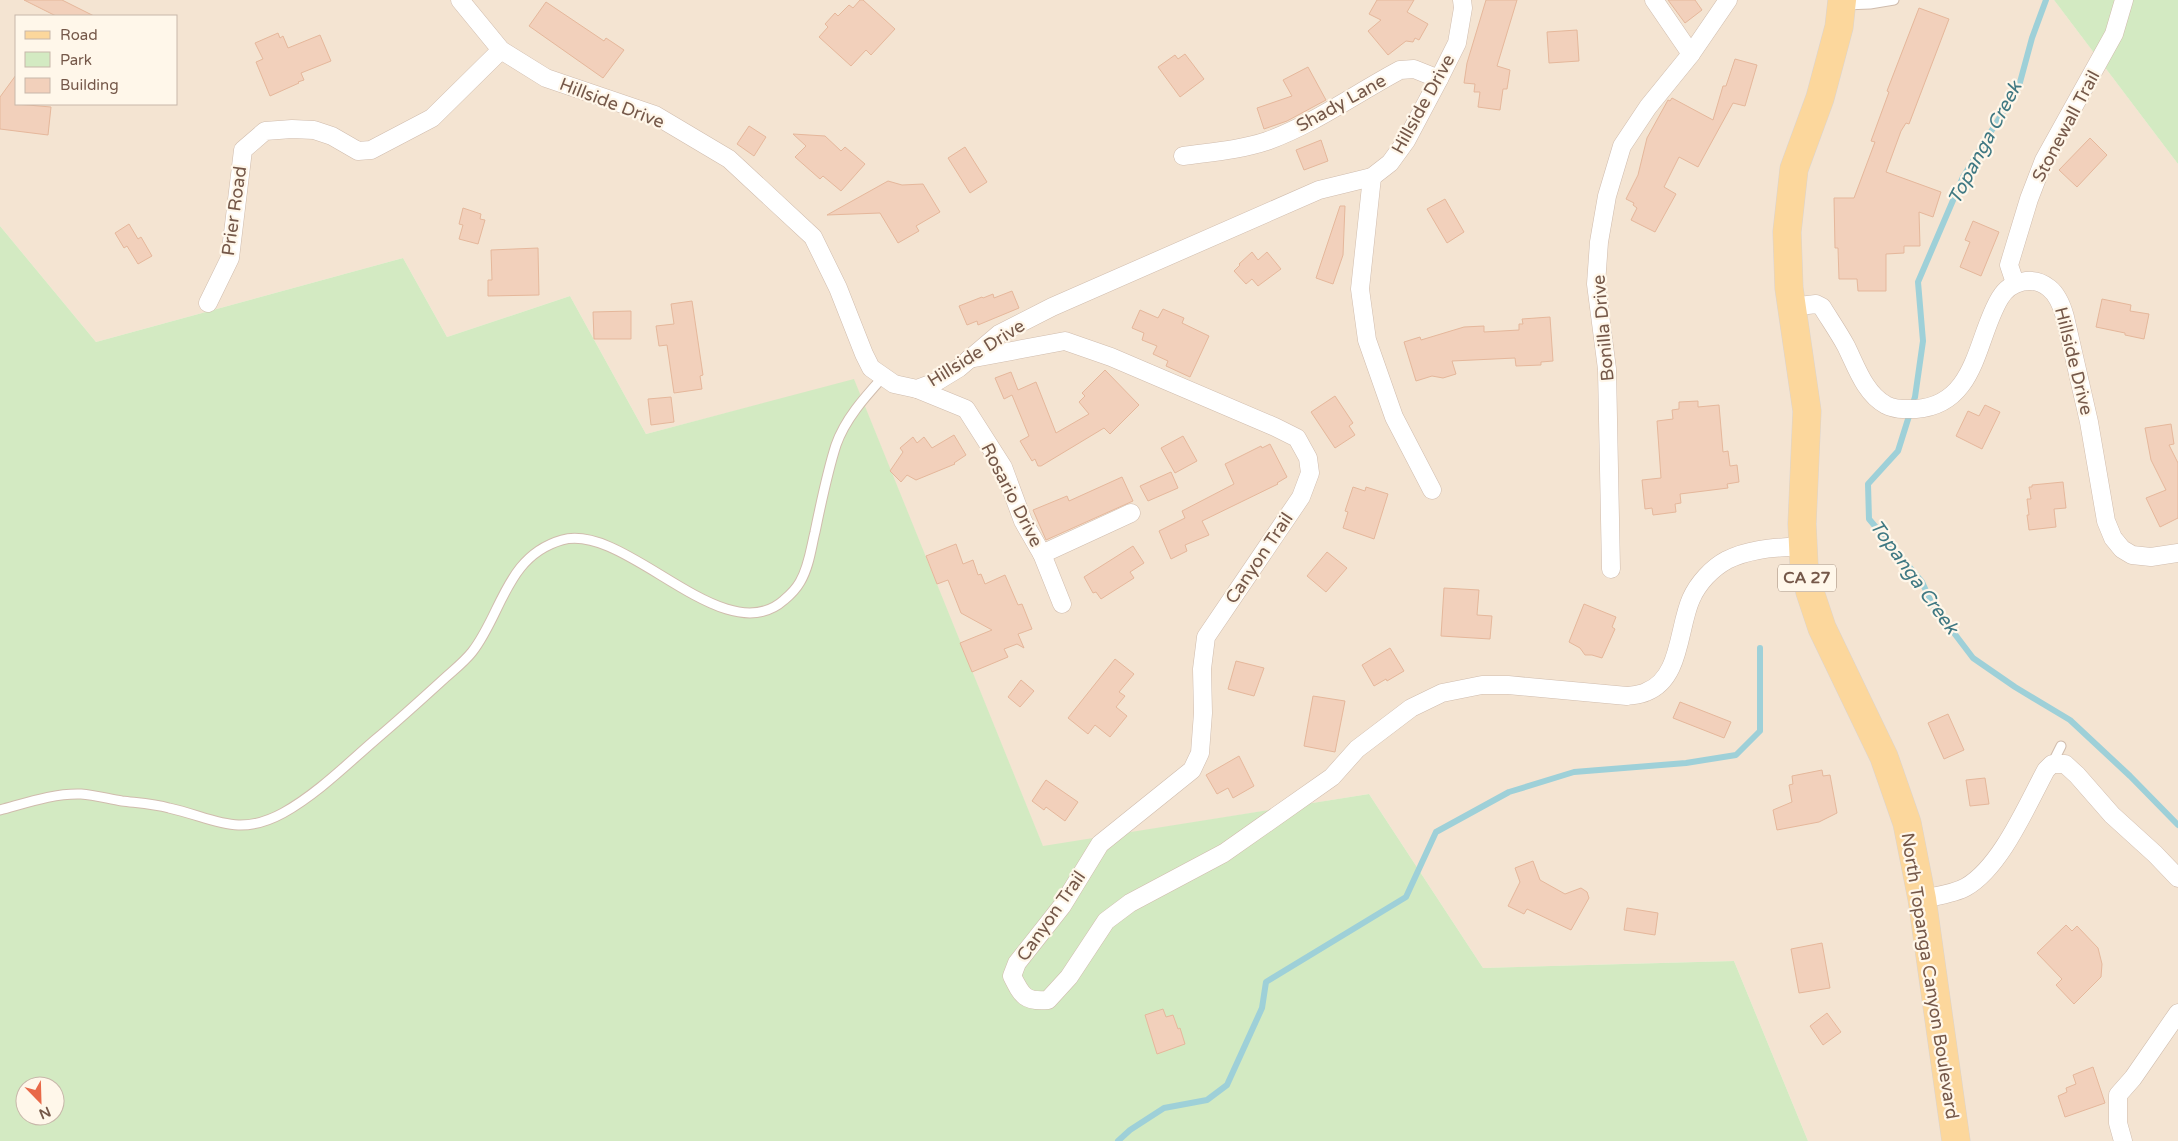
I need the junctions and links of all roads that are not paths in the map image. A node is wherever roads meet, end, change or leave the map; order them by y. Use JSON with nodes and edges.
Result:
{"nodes":[{"id":1,"x":460,"y":0,"type":"edge"},
{"id":2,"x":1462,"y":0,"type":"edge"},
{"id":3,"x":1654,"y":0,"type":"edge"},
{"id":4,"x":1728,"y":0,"type":"edge"},
{"id":5,"x":1894,"y":0,"type":"edge"},
{"id":6,"x":2124,"y":0,"type":"edge"},
{"id":7,"x":1842,"y":2,"type":"edge"},
{"id":8,"x":501,"y":50,"type":"junction"},
{"id":9,"x":1691,"y":54,"type":"junction"},
{"id":10,"x":1439,"y":79,"type":"junction"},
{"id":11,"x":1183,"y":156,"type":"dead end"},
{"id":12,"x":1372,"y":177,"type":"junction"},
{"id":13,"x":2014,"y":283,"type":"junction"},
{"id":14,"x":208,"y":303,"type":"dead end"},
{"id":15,"x":1791,"y":307,"type":"junction"},
{"id":16,"x":969,"y":359,"type":"junction"},
{"id":17,"x":883,"y":377,"type":"junction"},
{"id":18,"x":916,"y":389,"type":"junction"},
{"id":19,"x":1432,"y":490,"type":"dead end"},
{"id":20,"x":1131,"y":513,"type":"dead end"},
{"id":21,"x":1802,"y":546,"type":"junction"},
{"id":22,"x":2178,"y":553,"type":"edge"},
{"id":23,"x":1042,"y":554,"type":"junction"},
{"id":24,"x":1611,"y":569,"type":"dead end"},
{"id":25,"x":1062,"y":604,"type":"dead end"},
{"id":26,"x":2062,"y":746,"type":"dead end"},
{"id":27,"x":2052,"y":764,"type":"junction"},
{"id":28,"x":0,"y":810,"type":"edge"},
{"id":29,"x":2178,"y":878,"type":"edge"},
{"id":30,"x":1922,"y":900,"type":"junction"},
{"id":31,"x":2178,"y":1013,"type":"edge"},
{"id":32,"x":1956,"y":1141,"type":"edge"},
{"id":33,"x":2123,"y":1141,"type":"edge"}],
"edges":[{"from":1,"to":8,"type":"street","name":"Hillside Drive"},
{"from":2,"to":10,"type":"street","name":"Hillside Drive"},
{"from":3,"to":9,"type":"street"},
{"from":4,"to":9,"type":"street"},
{"from":5,"to":7,"type":"lane"},
{"from":6,"to":13,"type":"street","name":"Stonewall Trail"},
{"from":7,"to":15,"type":"main road","name":"North Topanga Canyon Boulevard","number":"CA 27"},
{"from":8,"to":14,"type":"street","name":"Prier Road"},
{"from":8,"to":17,"type":"street","name":"Hillside Drive"},
{"from":9,"to":24,"type":"street","name":"Bonilla Drive"},
{"from":10,"to":11,"type":"street","name":"Shady Lane"},
{"from":10,"to":12,"type":"street","name":"Hillside Drive"},
{"from":12,"to":16,"type":"street","name":"Hillside Drive"},
{"from":12,"to":19,"type":"street"},
{"from":13,"to":15,"type":"street"},
{"from":13,"to":22,"type":"street","name":"Hillside Drive"},
{"from":15,"to":21,"type":"main road","name":"North Topanga Canyon Boulevard","number":"CA 27"},
{"from":16,"to":18,"type":"street","name":"Hillside Drive"},
{"from":16,"to":21,"type":"street","name":"Canyon Trail"},
{"from":17,"to":18,"type":"street","name":"Hillside Drive"},
{"from":17,"to":28,"type":"lane"},
{"from":18,"to":23,"type":"street","name":"Rosario Drive"},
{"from":20,"to":23,"type":"street"},
{"from":21,"to":30,"type":"main road","name":"North Topanga Canyon Boulevard","number":"CA 27"},
{"from":23,"to":25,"type":"street","name":"Rosario Drive"},
{"from":26,"to":27,"type":"lane"},
{"from":27,"to":29,"type":"street"},
{"from":27,"to":30,"type":"street"},
{"from":30,"to":32,"type":"main road","name":"North Topanga Canyon Boulevard","number":"CA 27"},
{"from":31,"to":33,"type":"street"}]}
